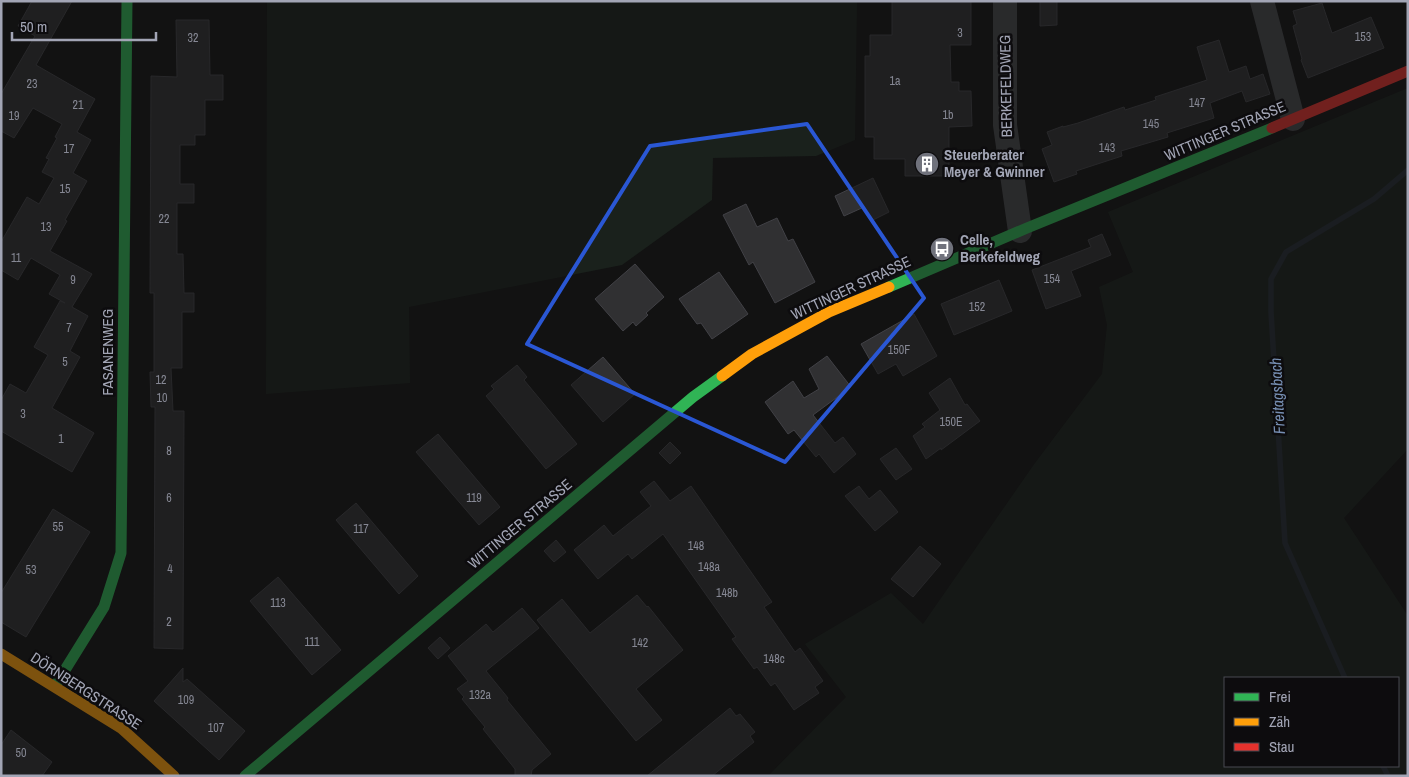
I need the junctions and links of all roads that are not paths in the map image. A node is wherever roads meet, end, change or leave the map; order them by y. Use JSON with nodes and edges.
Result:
{"nodes":[{"id":1,"x":127,"y":1,"type":"edge"},
{"id":2,"x":1004,"y":1,"type":"edge"},
{"id":3,"x":1262,"y":1,"type":"edge"},
{"id":4,"x":1408,"y":71,"type":"edge"},
{"id":5,"x":1293,"y":119,"type":"junction"},
{"id":6,"x":1020,"y":230,"type":"junction"},
{"id":7,"x":1,"y":654,"type":"edge"},
{"id":8,"x":55,"y":686,"type":"junction"},
{"id":9,"x":174,"y":776,"type":"edge"},
{"id":10,"x":245,"y":776,"type":"edge"}],
"edges":[{"from":1,"to":8,"type":"main road","name":"FASANENWEG"},
{"from":2,"to":6,"type":"street","name":"BERKEFELDWEG"},
{"from":3,"to":5,"type":"street"},
{"from":4,"to":5,"type":"main road","name":"WITTINGER STRASSE"},
{"from":5,"to":6,"type":"main road","name":"WITTINGER STRASSE"},
{"from":6,"to":10,"type":"main road","name":"WITTINGER STRASSE"},
{"from":7,"to":8,"type":"main road","name":"DÖRNBERGSTRASSE"},
{"from":8,"to":9,"type":"main road","name":"DÖRNBERGSTRASSE"}]}
